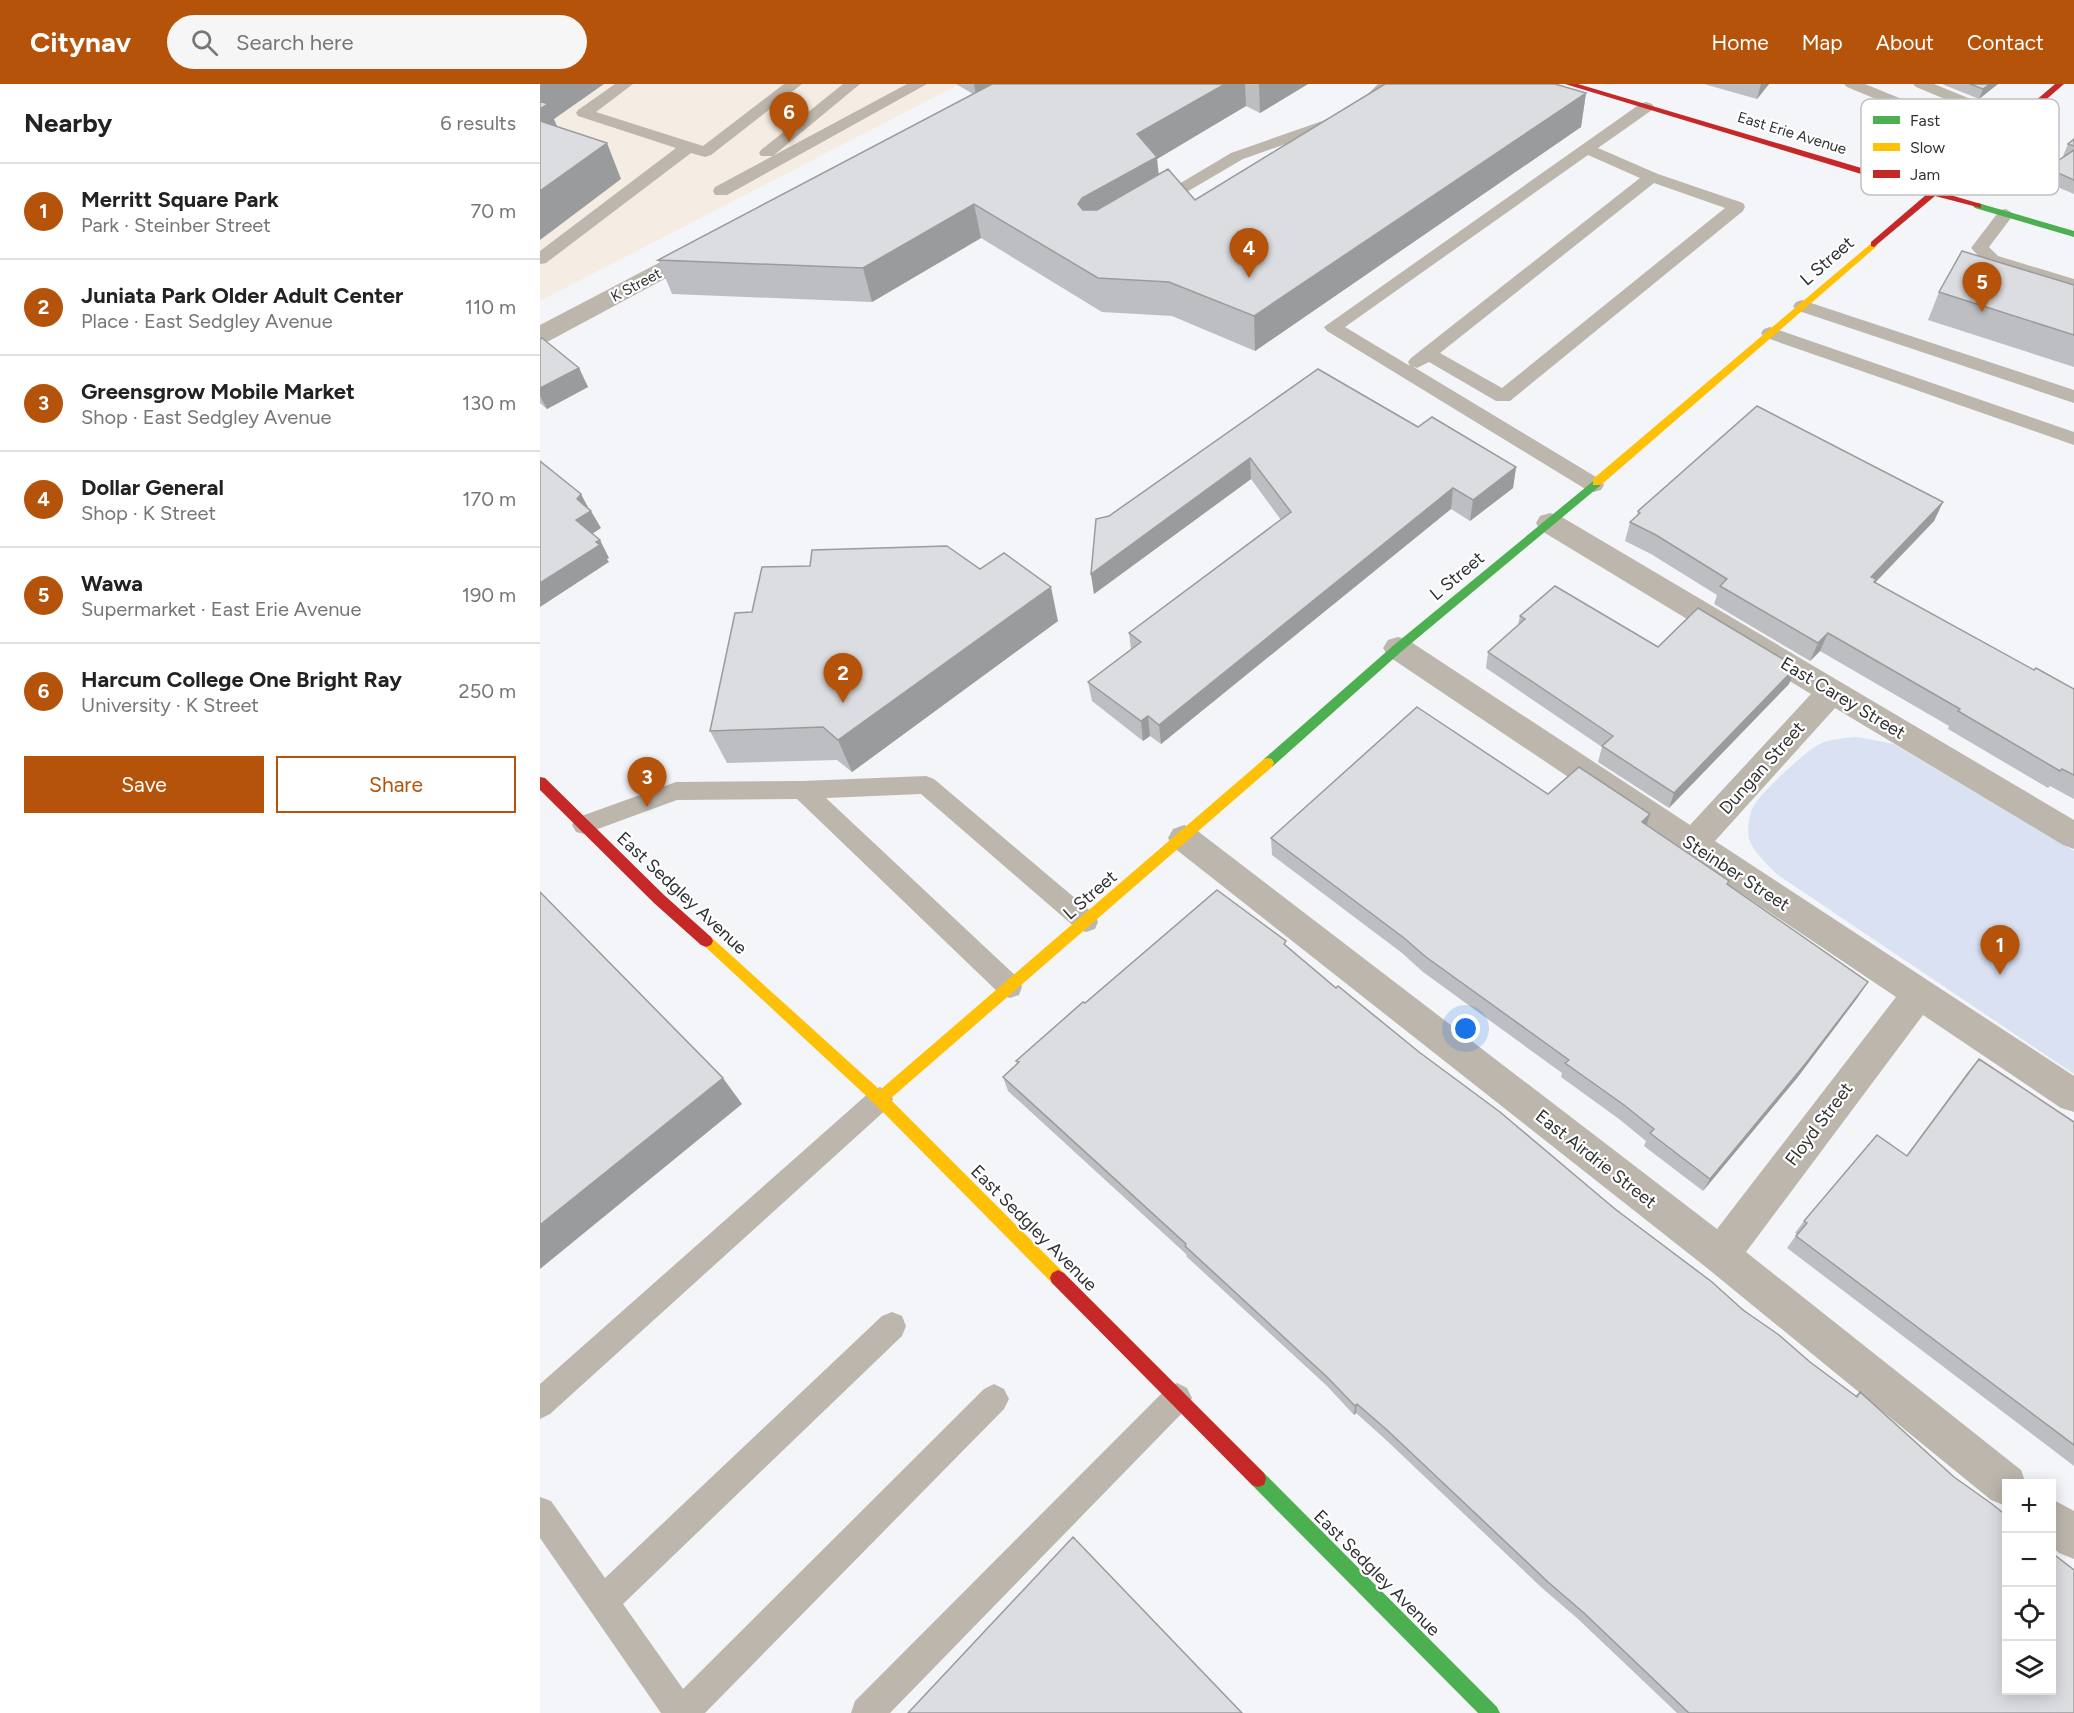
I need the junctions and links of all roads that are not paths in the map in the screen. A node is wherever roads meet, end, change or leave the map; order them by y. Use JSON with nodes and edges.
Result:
{"nodes":[{"id":1,"x":625,"y":84,"type":"edge"},
{"id":2,"x":794,"y":84,"type":"edge"},
{"id":3,"x":852,"y":84,"type":"edge"},
{"id":4,"x":919,"y":84,"type":"edge"},
{"id":5,"x":1387,"y":84,"type":"edge"},
{"id":6,"x":1569,"y":84,"type":"edge"},
{"id":7,"x":1852,"y":84,"type":"edge"},
{"id":8,"x":1921,"y":84,"type":"edge"},
{"id":9,"x":2060,"y":84,"type":"edge"},
{"id":10,"x":1888,"y":99,"type":"edge"},
{"id":11,"x":1958,"y":99,"type":"edge"},
{"id":12,"x":2043,"y":99,"type":"edge"},
{"id":13,"x":1646,"y":107,"type":"junction"},
{"id":14,"x":688,"y":147,"type":"junction"},
{"id":15,"x":1587,"y":148,"type":"junction"},
{"id":16,"x":1861,"y":171,"type":"edge"},
{"id":17,"x":1652,"y":177,"type":"junction"},
{"id":18,"x":1932,"y":195,"type":"edge"},
{"id":19,"x":1941,"y":195,"type":"edge"},
{"id":20,"x":1145,"y":208,"type":"edge"},
{"id":21,"x":2006,"y":214,"type":"junction"},
{"id":22,"x":2074,"y":234,"type":"edge"},
{"id":23,"x":728,"y":237,"type":"edge"},
{"id":24,"x":540,"y":259,"type":"edge"},
{"id":25,"x":2074,"y":285,"type":"edge"},
{"id":26,"x":1802,"y":306,"type":"junction"},
{"id":27,"x":1770,"y":333,"type":"junction"},
{"id":28,"x":540,"y":335,"type":"edge"},
{"id":29,"x":1428,"y":354,"type":"junction"},
{"id":30,"x":1406,"y":371,"type":"junction"},
{"id":31,"x":2074,"y":397,"type":"edge"},
{"id":32,"x":2074,"y":439,"type":"edge"},
{"id":33,"x":1594,"y":485,"type":"junction"},
{"id":34,"x":1550,"y":523,"type":"junction"},
{"id":35,"x":1398,"y":648,"type":"junction"},
{"id":36,"x":1831,"y":692,"type":"junction"},
{"id":37,"x":540,"y":782,"type":"edge"},
{"id":38,"x":802,"y":790,"type":"junction"},
{"id":39,"x":584,"y":825,"type":"junction"},
{"id":40,"x":2074,"y":836,"type":"edge"},
{"id":41,"x":1184,"y":838,"type":"junction"},
{"id":42,"x":1692,"y":844,"type":"junction"},
{"id":43,"x":1086,"y":922,"type":"junction"},
{"id":44,"x":1010,"y":987,"type":"junction"},
{"id":45,"x":1919,"y":993,"type":"junction"},
{"id":46,"x":2074,"y":1096,"type":"edge"},
{"id":47,"x":880,"y":1099,"type":"junction"},
{"id":48,"x":1720,"y":1255,"type":"junction"},
{"id":49,"x":892,"y":1326,"type":"dead end"},
{"id":50,"x":1177,"y":1398,"type":"junction"},
{"id":51,"x":994,"y":1399,"type":"dead end"},
{"id":52,"x":540,"y":1404,"type":"edge"},
{"id":53,"x":2002,"y":1481,"type":"edge"},
{"id":54,"x":540,"y":1512,"type":"edge"},
{"id":55,"x":2056,"y":1524,"type":"edge"},
{"id":56,"x":2074,"y":1538,"type":"edge"},
{"id":57,"x":602,"y":1602,"type":"junction"},
{"id":58,"x":681,"y":1713,"type":"edge"},
{"id":59,"x":867,"y":1713,"type":"edge"},
{"id":60,"x":1491,"y":1713,"type":"edge"}],
"edges":[{"from":1,"to":14,"type":"lane"},
{"from":2,"to":14,"type":"lane"},
{"from":3,"to":4,"type":"lane"},
{"from":5,"to":20,"type":"lane"},
{"from":6,"to":13,"type":"street","name":"East Erie Avenue"},
{"from":7,"to":10,"type":"lane"},
{"from":8,"to":11,"type":"lane"},
{"from":9,"to":12,"type":"street","name":"L Street"},
{"from":13,"to":15,"type":"lane"},
{"from":13,"to":16,"type":"street","name":"East Erie Avenue"},
{"from":14,"to":24,"type":"lane"},
{"from":15,"to":17,"type":"lane"},
{"from":15,"to":30,"type":"lane"},
{"from":17,"to":29,"type":"lane"},
{"from":17,"to":29,"type":"lane"},
{"from":18,"to":26,"type":"street","name":"L Street"},
{"from":19,"to":21,"type":"street","name":"East Erie Avenue"},
{"from":21,"to":22,"type":"street","name":"East Erie Avenue"},
{"from":21,"to":25,"type":"lane"},
{"from":23,"to":28,"type":"street","name":"K Street"},
{"from":26,"to":27,"type":"street","name":"L Street"},
{"from":26,"to":31,"type":"lane"},
{"from":27,"to":32,"type":"lane"},
{"from":27,"to":33,"type":"street","name":"L Street"},
{"from":29,"to":30,"type":"lane"},
{"from":30,"to":33,"type":"lane"},
{"from":33,"to":34,"type":"street","name":"L Street"},
{"from":34,"to":35,"type":"street","name":"L Street"},
{"from":34,"to":36,"type":"street","name":"East Carey Street"},
{"from":35,"to":41,"type":"street","name":"L Street"},
{"from":35,"to":42,"type":"street","name":"Steinber Street"},
{"from":36,"to":40,"type":"street","name":"East Carey Street"},
{"from":36,"to":42,"type":"street","name":"Dungan Street"},
{"from":37,"to":39,"type":"street","name":"East Sedgley Avenue"},
{"from":38,"to":39,"type":"lane"},
{"from":38,"to":43,"type":"lane"},
{"from":38,"to":44,"type":"lane"},
{"from":39,"to":47,"type":"street","name":"East Sedgley Avenue"},
{"from":41,"to":43,"type":"street","name":"L Street"},
{"from":41,"to":48,"type":"street","name":"East Airdrie Street"},
{"from":42,"to":45,"type":"street","name":"Steinber Street"},
{"from":43,"to":44,"type":"street","name":"L Street"},
{"from":44,"to":47,"type":"street","name":"L Street"},
{"from":45,"to":46,"type":"street","name":"Steinber Street"},
{"from":45,"to":48,"type":"street","name":"Floyd Street"},
{"from":47,"to":50,"type":"street","name":"East Sedgley Avenue"},
{"from":47,"to":52,"type":"lane"},
{"from":48,"to":53,"type":"street","name":"East Airdrie Street"},
{"from":49,"to":57,"type":"lane"},
{"from":50,"to":59,"type":"lane"},
{"from":50,"to":60,"type":"street","name":"East Sedgley Avenue"},
{"from":51,"to":58,"type":"lane"},
{"from":54,"to":57,"type":"lane"},
{"from":55,"to":56,"type":"street"},
{"from":57,"to":58,"type":"lane"}]}
